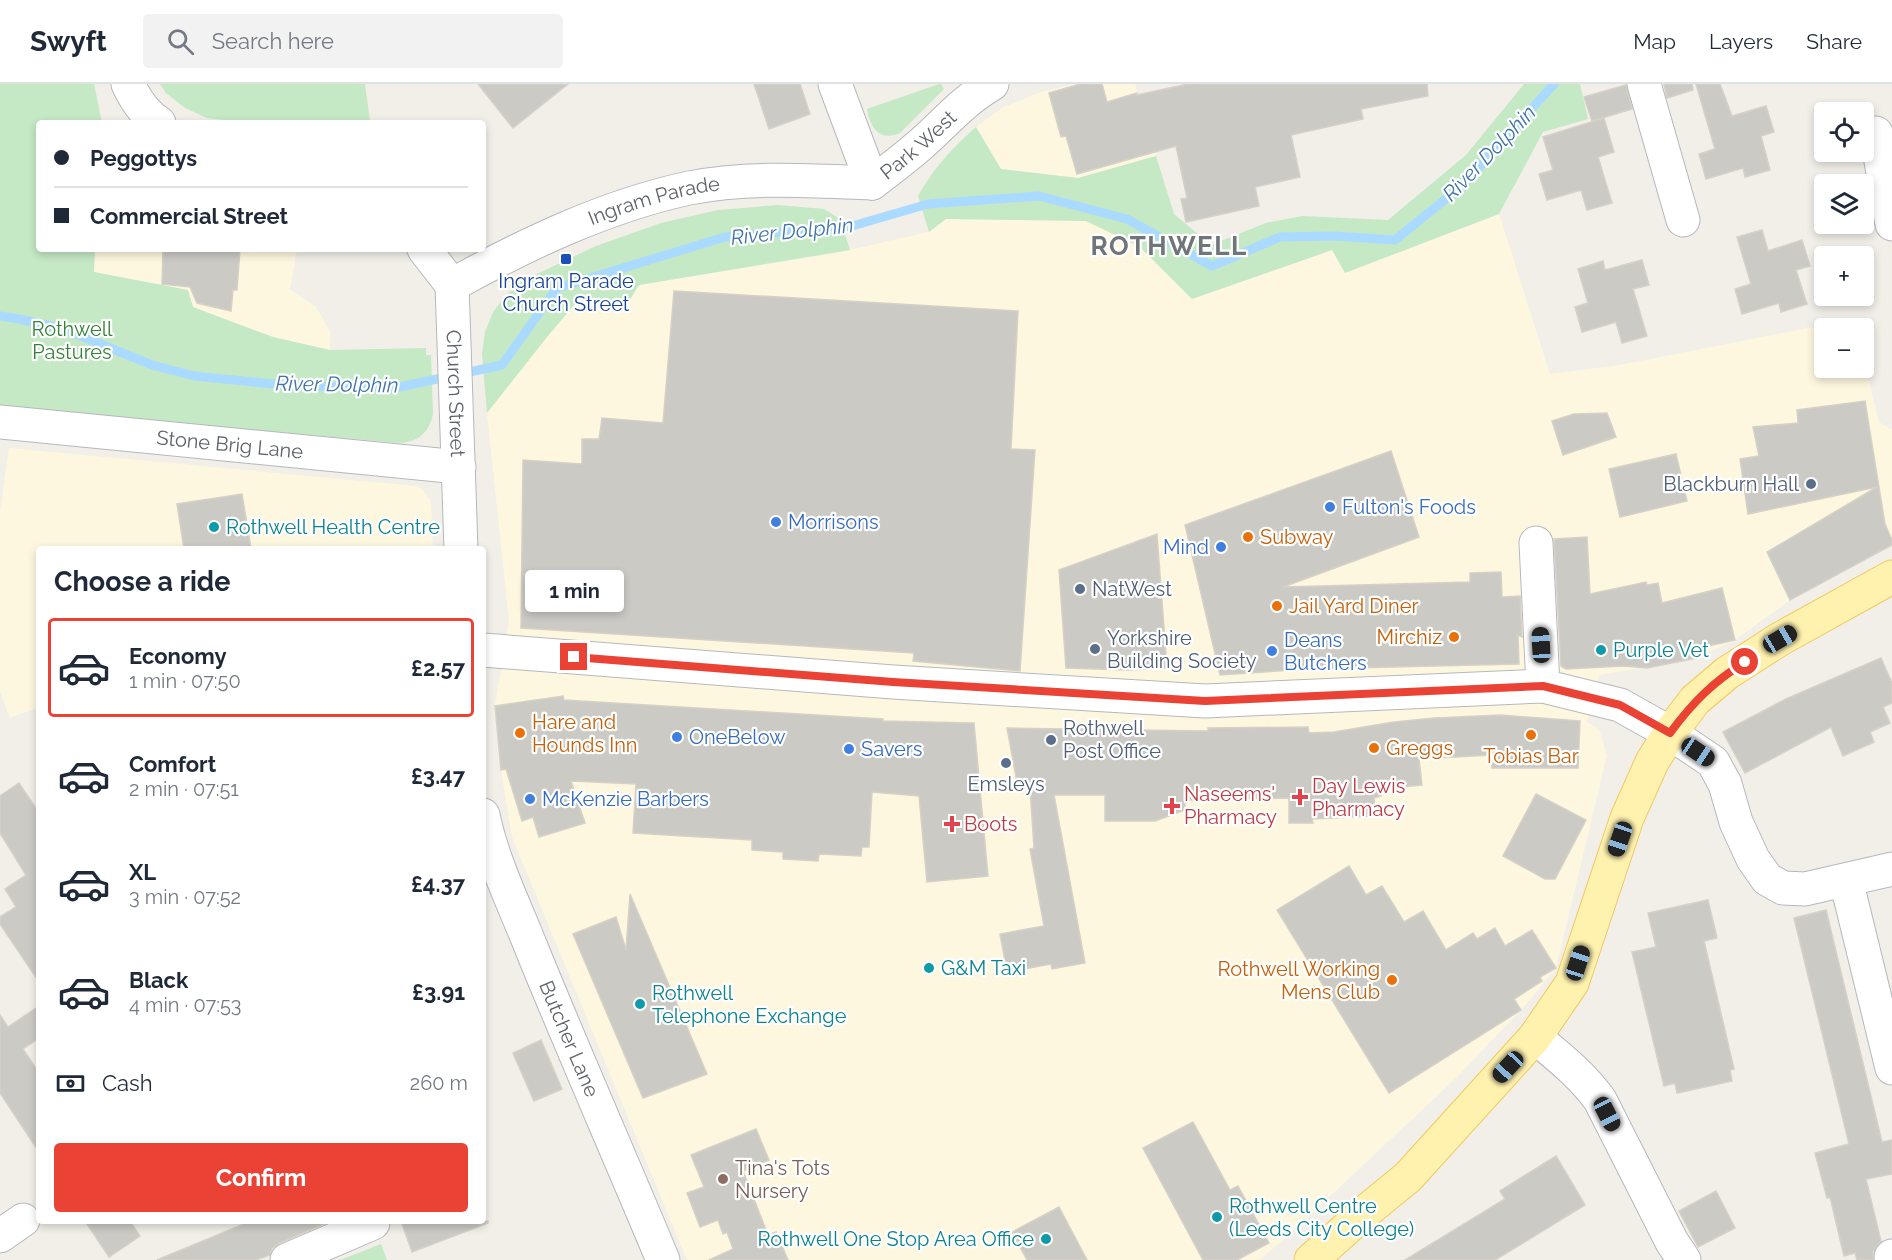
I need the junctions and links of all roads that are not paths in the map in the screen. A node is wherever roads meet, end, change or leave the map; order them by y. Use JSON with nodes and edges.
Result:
{"nodes":[{"id":1,"x":128,"y":84,"type":"edge"},
{"id":2,"x":836,"y":84,"type":"edge"},
{"id":3,"x":992,"y":84,"type":"edge"},
{"id":4,"x":1644,"y":84,"type":"edge"},
{"id":5,"x":154,"y":120,"type":"edge"},
{"id":6,"x":1876,"y":133,"type":"dead end"},
{"id":7,"x":872,"y":183,"type":"junction"},
{"id":8,"x":1683,"y":220,"type":"dead end"},
{"id":9,"x":1892,"y":224,"type":"edge"},
{"id":10,"x":426,"y":252,"type":"edge"},
{"id":11,"x":452,"y":285,"type":"junction"},
{"id":12,"x":0,"y":422,"type":"edge"},
{"id":13,"x":459,"y":467,"type":"junction"},
{"id":14,"x":1536,"y":543,"type":"dead end"},
{"id":15,"x":461,"y":546,"type":"edge"},
{"id":16,"x":1892,"y":577,"type":"edge"},
{"id":17,"x":486,"y":650,"type":"edge"},
{"id":18,"x":1543,"y":686,"type":"junction"},
{"id":19,"x":1670,"y":733,"type":"junction"},
{"id":20,"x":486,"y":828,"type":"edge"},
{"id":21,"x":1892,"y":869,"type":"edge"},
{"id":22,"x":1846,"y":880,"type":"junction"},
{"id":23,"x":1535,"y":1037,"type":"junction"},
{"id":24,"x":1892,"y":1068,"type":"edge"},
{"id":25,"x":373,"y":1224,"type":"edge"},
{"id":26,"x":287,"y":1260,"type":"edge"},
{"id":27,"x":663,"y":1260,"type":"edge"},
{"id":28,"x":1311,"y":1260,"type":"edge"},
{"id":29,"x":1684,"y":1260,"type":"edge"}],
"edges":[{"from":1,"to":5,"type":"street"},
{"from":2,"to":7,"type":"street"},
{"from":3,"to":7,"type":"street","name":"Park West"},
{"from":4,"to":8,"type":"street"},
{"from":6,"to":9,"type":"street"},
{"from":7,"to":11,"type":"street","name":"Ingram Parade"},
{"from":10,"to":11,"type":"street"},
{"from":11,"to":13,"type":"street","name":"Church Street"},
{"from":12,"to":13,"type":"street","name":"Stone Brig Lane"},
{"from":13,"to":15,"type":"street","name":"Church Street"},
{"from":14,"to":18,"type":"street"},
{"from":16,"to":19,"type":"main road"},
{"from":17,"to":18,"type":"street"},
{"from":18,"to":19,"type":"street"},
{"from":19,"to":22,"type":"street"},
{"from":19,"to":23,"type":"main road"},
{"from":20,"to":27,"type":"street","name":"Butcher Lane"},
{"from":21,"to":22,"type":"street"},
{"from":22,"to":24,"type":"street"},
{"from":23,"to":28,"type":"main road"},
{"from":23,"to":29,"type":"street"},
{"from":25,"to":26,"type":"street"}]}
